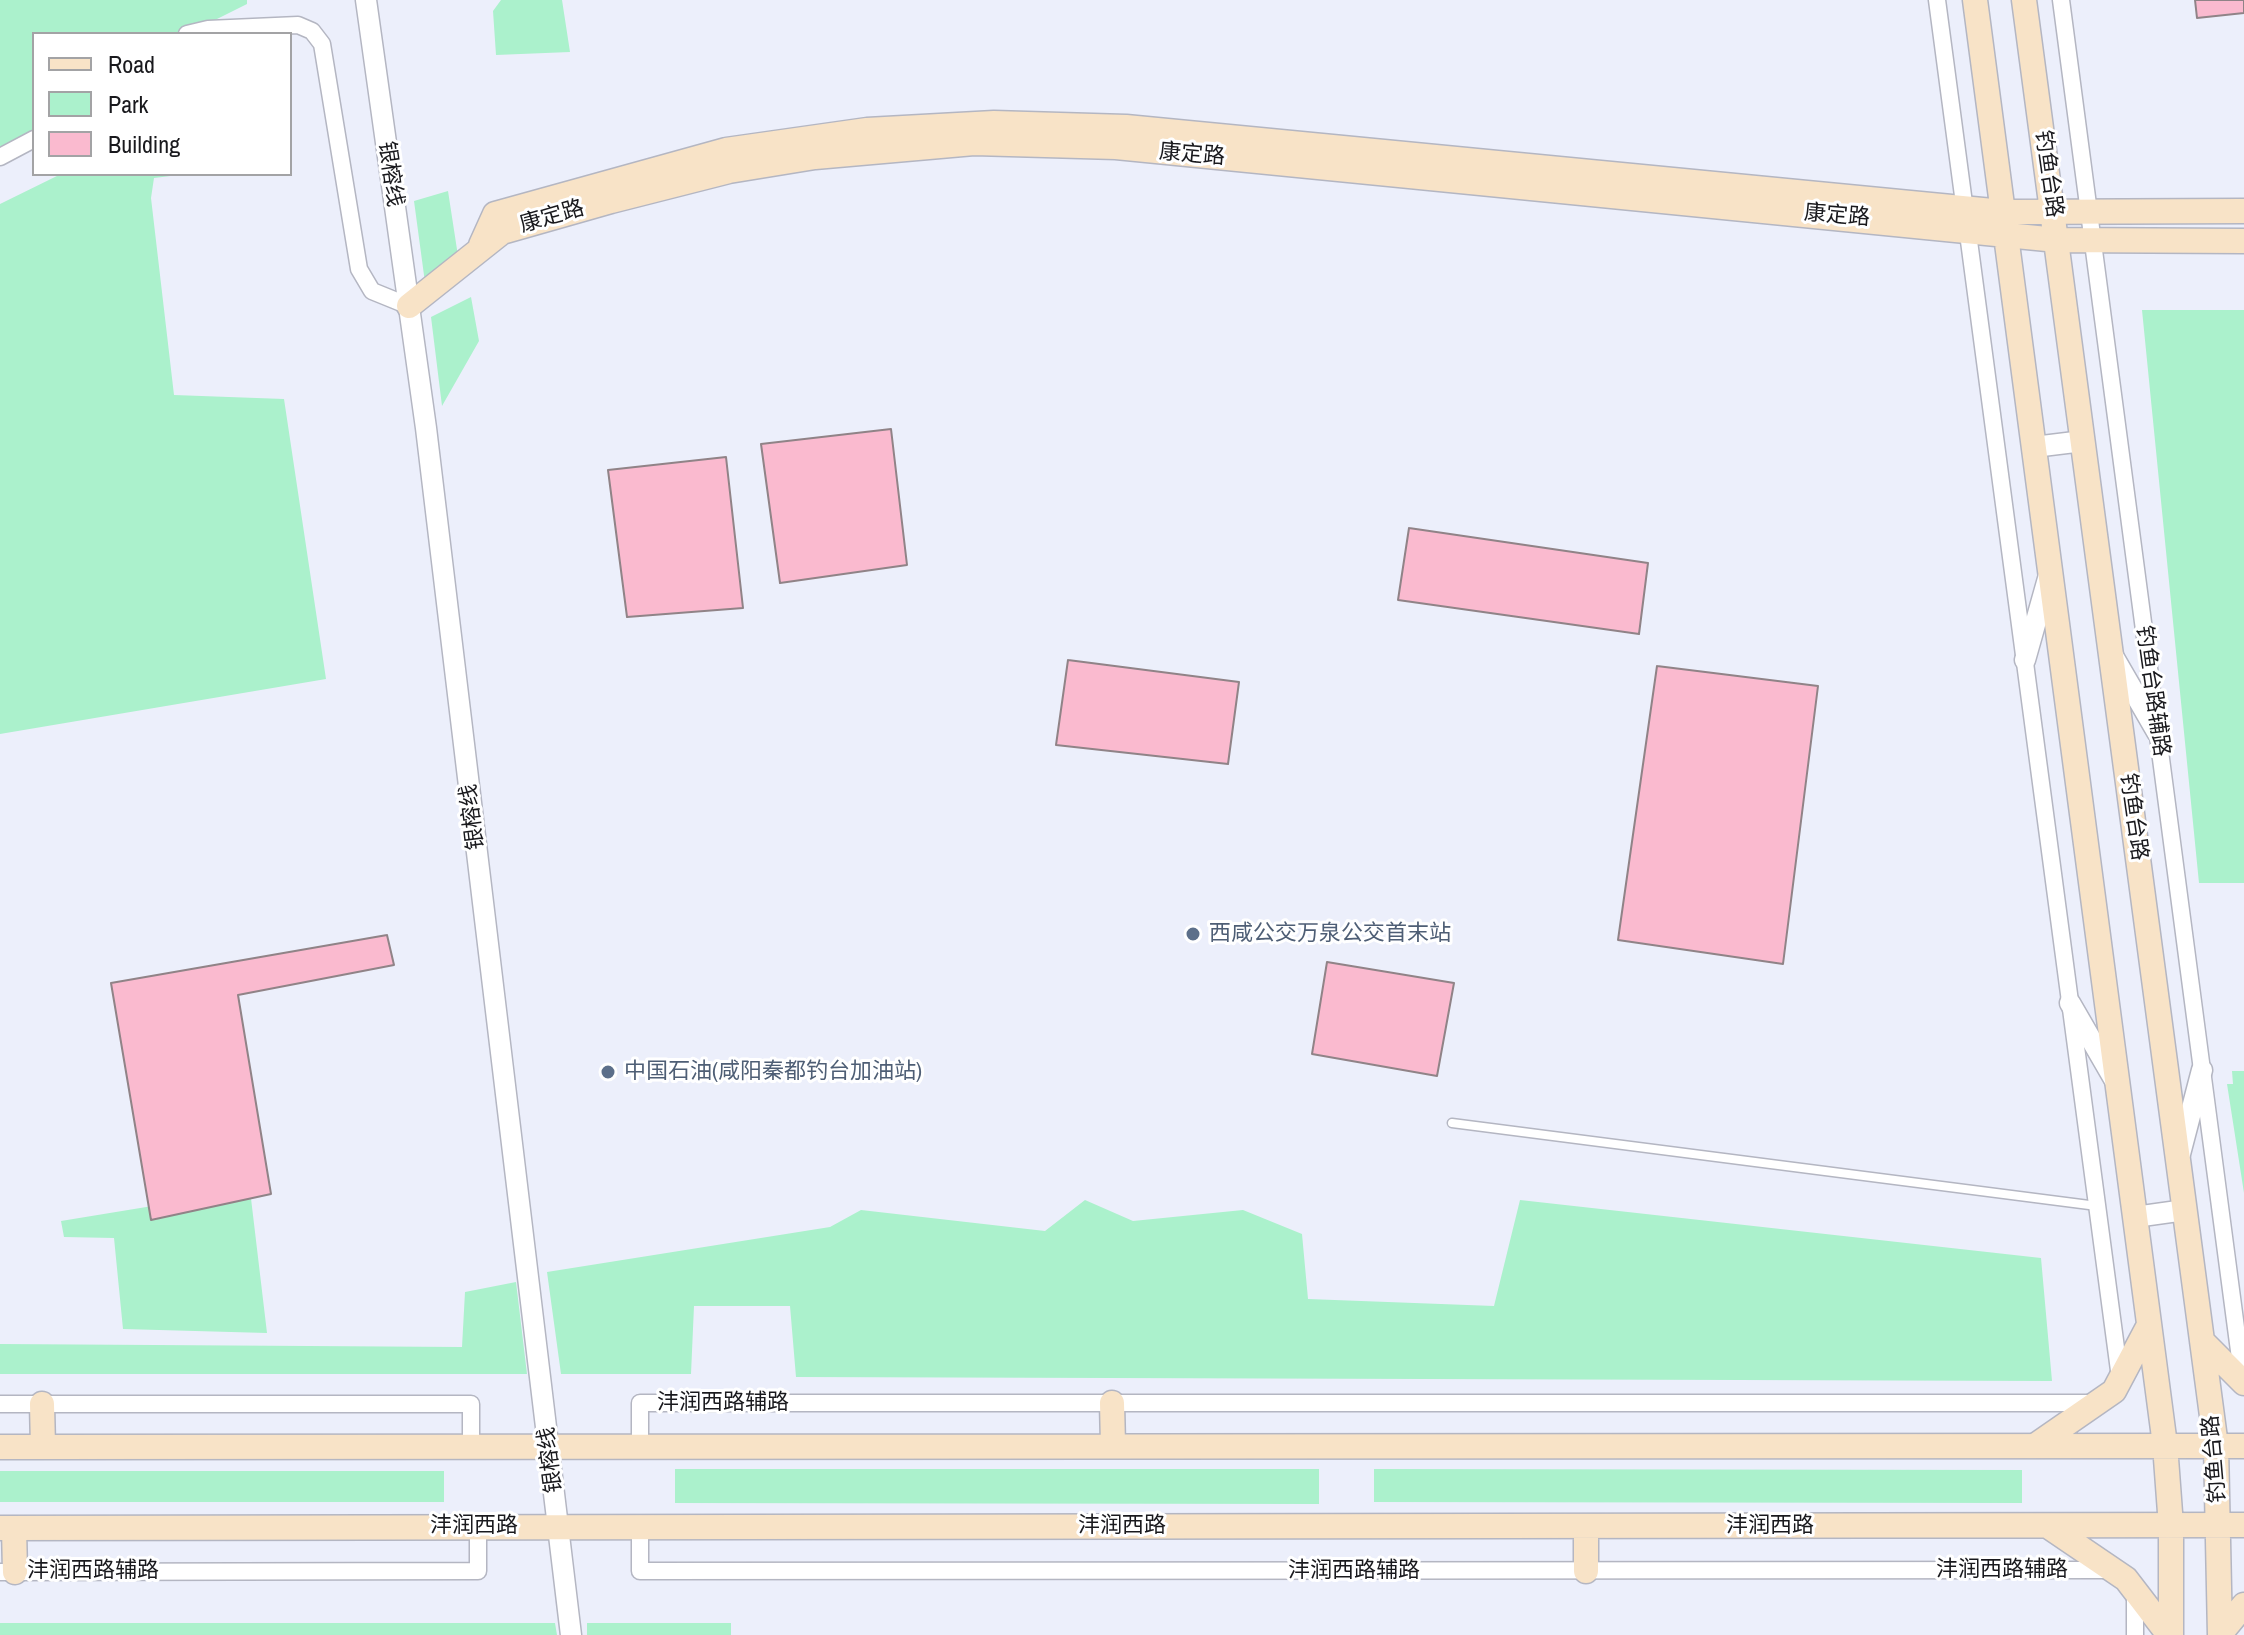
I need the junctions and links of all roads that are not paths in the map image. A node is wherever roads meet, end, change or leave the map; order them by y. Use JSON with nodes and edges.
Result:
{"nodes":[{"id":1,"x":366,"y":0,"type":"edge"},
{"id":2,"x":1937,"y":0,"type":"edge"},
{"id":3,"x":1975,"y":0,"type":"edge"},
{"id":4,"x":2024,"y":0,"type":"edge"},
{"id":5,"x":2061,"y":0,"type":"edge"},
{"id":6,"x":195,"y":32,"type":"edge"},
{"id":7,"x":32,"y":140,"type":"edge"},
{"id":8,"x":0,"y":157,"type":"edge"},
{"id":9,"x":2052,"y":209,"type":"junction"},
{"id":10,"x":2089,"y":210,"type":"junction"},
{"id":11,"x":2244,"y":211,"type":"edge"},
{"id":12,"x":1966,"y":219,"type":"junction"},
{"id":13,"x":2005,"y":222,"type":"junction"},
{"id":14,"x":2057,"y":240,"type":"junction"},
{"id":15,"x":2093,"y":240,"type":"junction"},
{"id":16,"x":2244,"y":241,"type":"edge"},
{"id":17,"x":409,"y":306,"type":"junction"},
{"id":18,"x":2083,"y":441,"type":"junction"},
{"id":19,"x":2034,"y":447,"type":"junction"},
{"id":20,"x":2050,"y":571,"type":"junction"},
{"id":21,"x":2111,"y":652,"type":"junction"},
{"id":22,"x":2025,"y":660,"type":"junction"},
{"id":23,"x":2157,"y":732,"type":"junction"},
{"id":24,"x":2070,"y":1003,"type":"junction"},
{"id":25,"x":2202,"y":1070,"type":"junction"},
{"id":26,"x":2117,"y":1084,"type":"junction"},
{"id":27,"x":1452,"y":1123,"type":"dead end"},
{"id":28,"x":2178,"y":1162,"type":"junction"},
{"id":29,"x":2097,"y":1206,"type":"junction"},
{"id":30,"x":2185,"y":1210,"type":"junction"},
{"id":31,"x":2135,"y":1217,"type":"junction"},
{"id":32,"x":2149,"y":1325,"type":"junction"},
{"id":33,"x":2202,"y":1341,"type":"junction"},
{"id":34,"x":2120,"y":1379,"type":"junction"},
{"id":35,"x":2244,"y":1383,"type":"edge"},
{"id":36,"x":1112,"y":1403,"type":"junction"},
{"id":37,"x":2096,"y":1403,"type":"junction"},
{"id":38,"x":0,"y":1404,"type":"edge"},
{"id":39,"x":42,"y":1404,"type":"junction"},
{"id":40,"x":1113,"y":1445,"type":"junction"},
{"id":41,"x":2036,"y":1445,"type":"junction"},
{"id":42,"x":2165,"y":1445,"type":"junction"},
{"id":43,"x":471,"y":1446,"type":"junction"},
{"id":44,"x":549,"y":1446,"type":"junction"},
{"id":45,"x":640,"y":1446,"type":"junction"},
{"id":46,"x":2216,"y":1446,"type":"junction"},
{"id":47,"x":2244,"y":1446,"type":"edge"},
{"id":48,"x":0,"y":1447,"type":"edge"},
{"id":49,"x":43,"y":1447,"type":"junction"},
{"id":50,"x":2232,"y":1525,"type":"edge"},
{"id":51,"x":478,"y":1526,"type":"junction"},
{"id":52,"x":558,"y":1526,"type":"junction"},
{"id":53,"x":640,"y":1526,"type":"junction"},
{"id":54,"x":1586,"y":1526,"type":"junction"},
{"id":55,"x":2048,"y":1526,"type":"junction"},
{"id":56,"x":2171,"y":1526,"type":"junction"},
{"id":57,"x":7,"y":1528,"type":"edge"},
{"id":58,"x":2114,"y":1570,"type":"junction"},
{"id":59,"x":1586,"y":1571,"type":"junction"},
{"id":60,"x":7,"y":1572,"type":"edge"},
{"id":61,"x":2135,"y":1591,"type":"junction"},
{"id":62,"x":2244,"y":1605,"type":"edge"},
{"id":63,"x":2220,"y":1634,"type":"edge"},
{"id":64,"x":571,"y":1635,"type":"edge"},
{"id":65,"x":2135,"y":1635,"type":"edge"},
{"id":66,"x":2170,"y":1635,"type":"edge"}],
"edges":[{"from":1,"to":17,"type":"street","name":"银榕线"},
{"from":2,"to":12,"type":"street"},
{"from":3,"to":13,"type":"main road"},
{"from":4,"to":9,"type":"main road","name":"钓鱼台路"},
{"from":5,"to":10,"type":"street","name":"钓鱼台路辅路"},
{"from":6,"to":17,"type":"street"},
{"from":7,"to":8,"type":"street"},
{"from":9,"to":10,"type":"main road","name":"康定路"},
{"from":9,"to":13,"type":"main road","name":"康定路"},
{"from":9,"to":14,"type":"main road","name":"钓鱼台路"},
{"from":10,"to":11,"type":"main road","name":"康定路"},
{"from":10,"to":15,"type":"street","name":"钓鱼台路辅路"},
{"from":12,"to":13,"type":"main road","name":"康定路"},
{"from":12,"to":17,"type":"main road","name":"康定路"},
{"from":12,"to":22,"type":"street"},
{"from":13,"to":14,"type":"main road","name":"康定路"},
{"from":13,"to":19,"type":"main road"},
{"from":14,"to":15,"type":"main road","name":"康定路"},
{"from":14,"to":18,"type":"main road","name":"钓鱼台路"},
{"from":15,"to":16,"type":"main road","name":"康定路"},
{"from":15,"to":23,"type":"street","name":"钓鱼台路辅路"},
{"from":17,"to":44,"type":"street","name":"银榕线"},
{"from":18,"to":19,"type":"street"},
{"from":18,"to":21,"type":"main road","name":"钓鱼台路"},
{"from":19,"to":20,"type":"main road"},
{"from":20,"to":22,"type":"street"},
{"from":20,"to":26,"type":"main road"},
{"from":21,"to":23,"type":"street"},
{"from":21,"to":28,"type":"main road","name":"钓鱼台路"},
{"from":22,"to":24,"type":"street"},
{"from":23,"to":25,"type":"street","name":"钓鱼台路辅路"},
{"from":24,"to":26,"type":"street"},
{"from":24,"to":29,"type":"street"},
{"from":25,"to":28,"type":"street"},
{"from":25,"to":35,"type":"street","name":"钓鱼台路辅路"},
{"from":26,"to":31,"type":"main road"},
{"from":27,"to":29,"type":"lane"},
{"from":28,"to":30,"type":"main road","name":"钓鱼台路"},
{"from":29,"to":34,"type":"street"},
{"from":30,"to":31,"type":"street"},
{"from":30,"to":33,"type":"main road","name":"钓鱼台路"},
{"from":31,"to":32,"type":"main road"},
{"from":32,"to":34,"type":"main road"},
{"from":32,"to":42,"type":"main road"},
{"from":33,"to":35,"type":"main road"},
{"from":33,"to":46,"type":"main road","name":"钓鱼台路"},
{"from":34,"to":37,"type":"main road"},
{"from":36,"to":37,"type":"street","name":"沣润西路辅路"},
{"from":36,"to":40,"type":"main road"},
{"from":36,"to":45,"type":"street","name":"沣润西路辅路"},
{"from":37,"to":41,"type":"main road"},
{"from":38,"to":39,"type":"street"},
{"from":39,"to":43,"type":"street"},
{"from":39,"to":49,"type":"main road"},
{"from":40,"to":41,"type":"main road"},
{"from":40,"to":45,"type":"main road"},
{"from":41,"to":42,"type":"main road"},
{"from":42,"to":46,"type":"main road"},
{"from":42,"to":56,"type":"main road"},
{"from":43,"to":44,"type":"main road"},
{"from":43,"to":49,"type":"main road"},
{"from":44,"to":45,"type":"main road"},
{"from":44,"to":52,"type":"street","name":"银榕线"},
{"from":46,"to":47,"type":"main road"},
{"from":46,"to":50,"type":"main road","name":"钓鱼台路"},
{"from":48,"to":49,"type":"main road"},
{"from":50,"to":56,"type":"main road","name":"沣润西路"},
{"from":50,"to":63,"type":"main road","name":"钓鱼台路"},
{"from":51,"to":52,"type":"main road","name":"沣润西路"},
{"from":51,"to":57,"type":"main road","name":"沣润西路"},
{"from":51,"to":60,"type":"street","name":"沣润西路辅路"},
{"from":52,"to":53,"type":"main road","name":"沣润西路"},
{"from":52,"to":64,"type":"street","name":"银榕线"},
{"from":53,"to":54,"type":"main road","name":"沣润西路"},
{"from":53,"to":59,"type":"street","name":"沣润西路辅路"},
{"from":54,"to":55,"type":"main road","name":"沣润西路"},
{"from":54,"to":59,"type":"main road"},
{"from":55,"to":56,"type":"main road","name":"沣润西路"},
{"from":55,"to":58,"type":"main road"},
{"from":56,"to":66,"type":"main road"},
{"from":57,"to":60,"type":"main road"},
{"from":58,"to":59,"type":"street","name":"沣润西路辅路"},
{"from":58,"to":61,"type":"main road"},
{"from":61,"to":65,"type":"street"},
{"from":61,"to":66,"type":"main road"},
{"from":62,"to":63,"type":"main road"}]}
